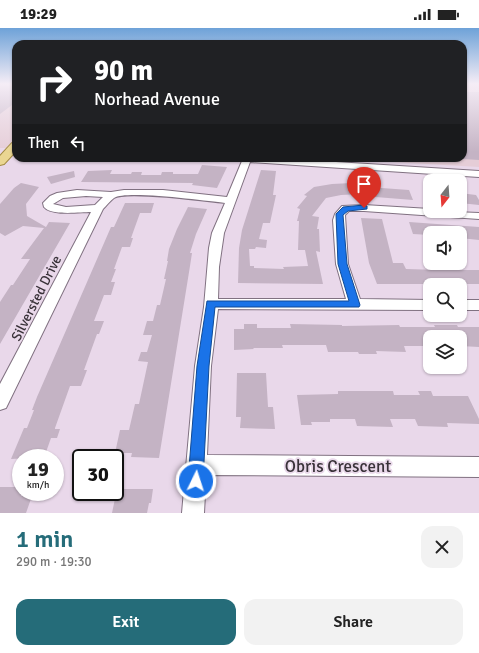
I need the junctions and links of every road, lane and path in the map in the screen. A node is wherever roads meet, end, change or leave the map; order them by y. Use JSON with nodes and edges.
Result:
{"nodes":[{"id":1,"x":12,"y":143,"type":"edge"},
{"id":2,"x":5,"y":155,"type":"edge"},
{"id":3,"x":246,"y":162,"type":"edge"},
{"id":4,"x":293,"y":162,"type":"edge"},
{"id":5,"x":479,"y":174,"type":"edge"},
{"id":6,"x":111,"y":195,"type":"junction"},
{"id":7,"x":230,"y":200,"type":"junction"},
{"id":8,"x":98,"y":208,"type":"junction"},
{"id":9,"x":479,"y":216,"type":"edge"},
{"id":10,"x":211,"y":304,"type":"junction"},
{"id":11,"x":356,"y":305,"type":"junction"},
{"id":12,"x":423,"y":305,"type":"edge"},
{"id":13,"x":467,"y":305,"type":"edge"},
{"id":14,"x":479,"y":305,"type":"edge"},
{"id":15,"x":0,"y":402,"type":"edge"},
{"id":16,"x":197,"y":465,"type":"junction"},
{"id":17,"x":479,"y":467,"type":"edge"},
{"id":18,"x":193,"y":513,"type":"edge"}],
"edges":[{"from":1,"to":2,"type":"main road"},
{"from":3,"to":7,"type":"street"},
{"from":4,"to":5,"type":"street"},
{"from":6,"to":7,"type":"street"},
{"from":6,"to":8,"type":"street","name":"Silversted Drive"},
{"from":6,"to":8,"type":"street"},
{"from":7,"to":10,"type":"street"},
{"from":8,"to":15,"type":"street","name":"Silversted Drive"},
{"from":9,"to":11,"type":"street"},
{"from":10,"to":11,"type":"street"},
{"from":10,"to":16,"type":"street"},
{"from":11,"to":12,"type":"street"},
{"from":13,"to":14,"type":"street"},
{"from":16,"to":17,"type":"street","name":"Obris Crescent"},
{"from":16,"to":18,"type":"street"}]}
